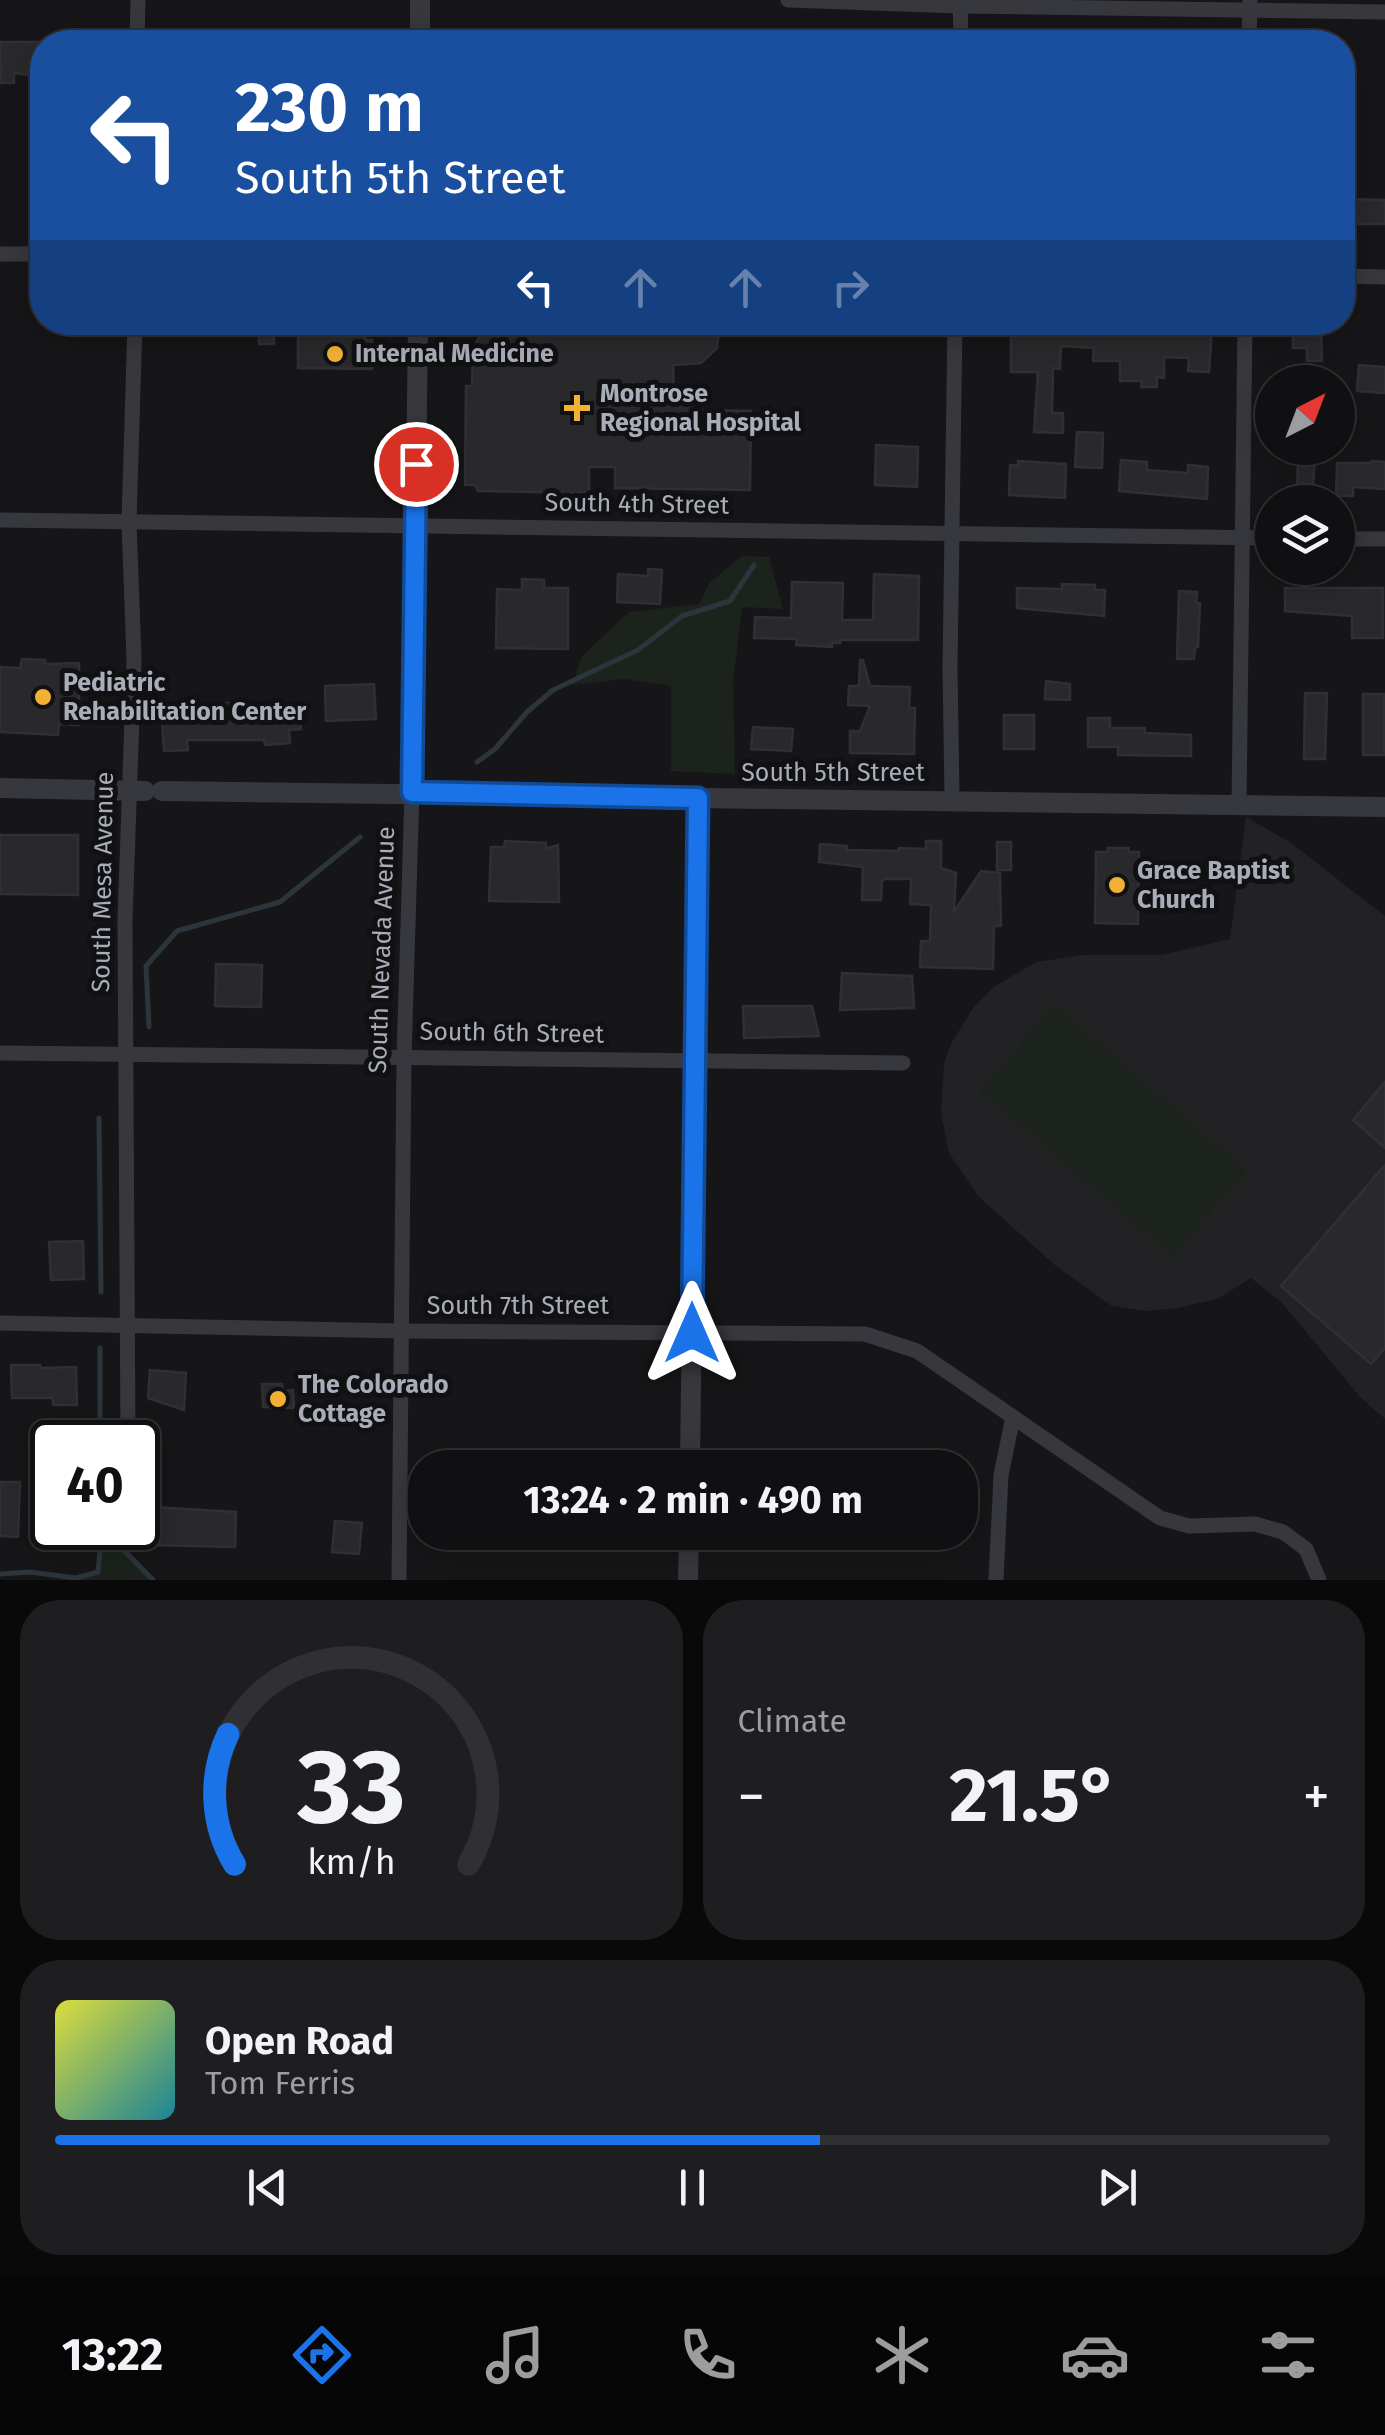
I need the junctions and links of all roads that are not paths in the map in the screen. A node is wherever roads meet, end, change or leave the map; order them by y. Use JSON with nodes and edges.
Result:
{"nodes":[{"id":1,"x":138,"y":0,"type":"edge"},
{"id":2,"x":420,"y":0,"type":"edge"},
{"id":3,"x":788,"y":0,"type":"edge"},
{"id":4,"x":960,"y":3,"type":"edge"},
{"id":5,"x":1250,"y":5,"type":"edge"},
{"id":6,"x":1385,"y":12,"type":"edge"},
{"id":7,"x":138,"y":30,"type":"edge"},
{"id":8,"x":420,"y":30,"type":"edge"},
{"id":9,"x":960,"y":30,"type":"edge"},
{"id":10,"x":1249,"y":30,"type":"edge"},
{"id":11,"x":0,"y":254,"type":"edge"},
{"id":12,"x":30,"y":254,"type":"edge"},
{"id":13,"x":1355,"y":276,"type":"edge"},
{"id":14,"x":1385,"y":277,"type":"edge"},
{"id":15,"x":135,"y":335,"type":"edge"},
{"id":16,"x":417,"y":335,"type":"edge"},
{"id":17,"x":955,"y":335,"type":"edge"},
{"id":18,"x":1245,"y":335,"type":"edge"},
{"id":19,"x":0,"y":520,"type":"edge"},
{"id":20,"x":128,"y":522,"type":"junction"},
{"id":21,"x":416,"y":526,"type":"junction"},
{"id":22,"x":952,"y":534,"type":"junction"},
{"id":23,"x":1242,"y":538,"type":"junction"},
{"id":24,"x":1255,"y":538,"type":"edge"},
{"id":25,"x":1355,"y":539,"type":"edge"},
{"id":26,"x":1385,"y":540,"type":"edge"},
{"id":27,"x":0,"y":788,"type":"edge"},
{"id":28,"x":145,"y":791,"type":"junction"},
{"id":29,"x":412,"y":792,"type":"junction"},
{"id":30,"x":698,"y":798,"type":"junction"},
{"id":31,"x":952,"y":798,"type":"junction"},
{"id":32,"x":1239,"y":804,"type":"junction"},
{"id":33,"x":1385,"y":807,"type":"edge"},
{"id":34,"x":0,"y":1053,"type":"edge"},
{"id":35,"x":126,"y":1055,"type":"junction"},
{"id":36,"x":404,"y":1057,"type":"junction"},
{"id":37,"x":694,"y":1060,"type":"junction"},
{"id":38,"x":903,"y":1063,"type":"dead end"},
{"id":39,"x":0,"y":1323,"type":"edge"},
{"id":40,"x":129,"y":1325,"type":"junction"},
{"id":41,"x":401,"y":1331,"type":"junction"},
{"id":42,"x":692,"y":1333,"type":"junction"},
{"id":43,"x":1013,"y":1418,"type":"junction"},
{"id":44,"x":128,"y":1420,"type":"edge"},
{"id":45,"x":690,"y":1450,"type":"edge"},
{"id":46,"x":689,"y":1550,"type":"edge"},
{"id":47,"x":399,"y":1580,"type":"edge"},
{"id":48,"x":688,"y":1580,"type":"edge"},
{"id":49,"x":996,"y":1580,"type":"edge"},
{"id":50,"x":1319,"y":1580,"type":"edge"}],
"edges":[{"from":1,"to":7,"type":"street"},
{"from":2,"to":8,"type":"street"},
{"from":3,"to":4,"type":"street"},
{"from":4,"to":5,"type":"street"},
{"from":4,"to":9,"type":"street"},
{"from":5,"to":6,"type":"street"},
{"from":5,"to":10,"type":"street"},
{"from":11,"to":12,"type":"street"},
{"from":13,"to":14,"type":"street"},
{"from":15,"to":20,"type":"street","name":"South Mesa Avenue"},
{"from":16,"to":21,"type":"street","name":"South Nevada Avenue"},
{"from":17,"to":22,"type":"street"},
{"from":18,"to":23,"type":"street"},
{"from":19,"to":20,"type":"street","name":"South 4th Street"},
{"from":20,"to":21,"type":"street","name":"South 4th Street"},
{"from":20,"to":28,"type":"street","name":"South Mesa Avenue"},
{"from":21,"to":22,"type":"street","name":"South 4th Street"},
{"from":21,"to":29,"type":"street","name":"South Nevada Avenue"},
{"from":22,"to":23,"type":"street","name":"South 4th Street"},
{"from":22,"to":31,"type":"street"},
{"from":23,"to":24,"type":"street","name":"South 4th Street"},
{"from":23,"to":32,"type":"street"},
{"from":25,"to":26,"type":"street"},
{"from":27,"to":28,"type":"street","name":"South 5th Street"},
{"from":28,"to":29,"type":"street","name":"South 5th Street"},
{"from":28,"to":35,"type":"street","name":"South Mesa Avenue"},
{"from":29,"to":30,"type":"street","name":"South 5th Street"},
{"from":29,"to":36,"type":"street","name":"South Nevada Avenue"},
{"from":30,"to":31,"type":"street","name":"South 5th Street"},
{"from":30,"to":37,"type":"street"},
{"from":31,"to":32,"type":"street","name":"South 5th Street"},
{"from":32,"to":33,"type":"street","name":"South 5th Street"},
{"from":34,"to":35,"type":"street","name":"South 6th Street"},
{"from":35,"to":36,"type":"street","name":"South 6th Street"},
{"from":35,"to":40,"type":"street","name":"South Mesa Avenue"},
{"from":36,"to":37,"type":"street","name":"South 6th Street"},
{"from":36,"to":41,"type":"street","name":"South Nevada Avenue"},
{"from":37,"to":38,"type":"street","name":"South 6th Street"},
{"from":37,"to":42,"type":"street"},
{"from":39,"to":40,"type":"street","name":"South 7th Street"},
{"from":40,"to":41,"type":"street","name":"South 7th Street"},
{"from":40,"to":44,"type":"street","name":"South Mesa Avenue"},
{"from":41,"to":42,"type":"street","name":"South 7th Street"},
{"from":41,"to":47,"type":"street","name":"South Nevada Avenue"},
{"from":42,"to":43,"type":"street","name":"South 7th Street"},
{"from":42,"to":45,"type":"street"},
{"from":43,"to":49,"type":"street"},
{"from":43,"to":50,"type":"street","name":"South 7th Street"},
{"from":46,"to":48,"type":"street"}]}
